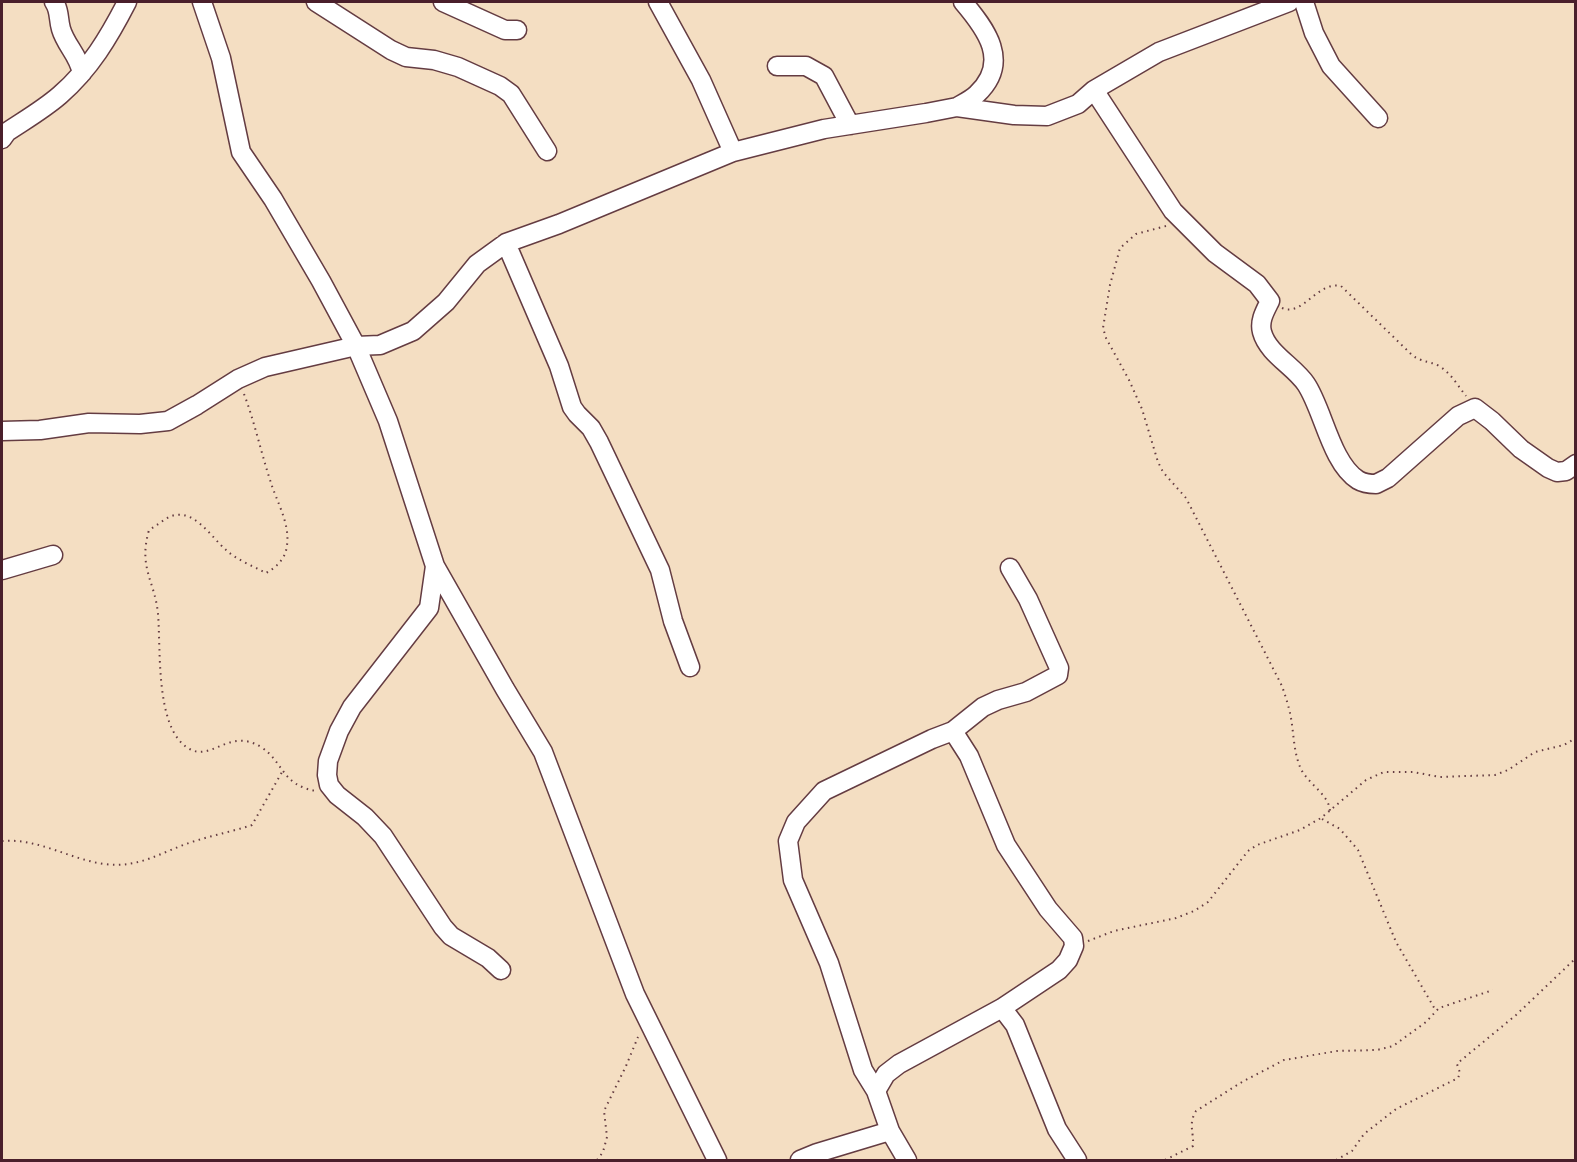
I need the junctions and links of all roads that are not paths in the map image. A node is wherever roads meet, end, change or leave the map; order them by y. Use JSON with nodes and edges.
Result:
{"nodes":[{"id":1,"x":54,"y":2,"type":"edge"},
{"id":2,"x":127,"y":2,"type":"edge"},
{"id":3,"x":202,"y":2,"type":"edge"},
{"id":4,"x":316,"y":2,"type":"edge"},
{"id":5,"x":443,"y":2,"type":"edge"},
{"id":6,"x":658,"y":2,"type":"edge"},
{"id":7,"x":963,"y":2,"type":"edge"},
{"id":8,"x":1239,"y":2,"type":"edge"},
{"id":9,"x":1289,"y":2,"type":"edge"},
{"id":10,"x":1304,"y":2,"type":"edge"},
{"id":11,"x":1248,"y":18,"type":"junction"},
{"id":12,"x":517,"y":30,"type":"dead end"},
{"id":13,"x":777,"y":66,"type":"dead end"},
{"id":14,"x":82,"y":73,"type":"junction"},
{"id":15,"x":1094,"y":90,"type":"junction"},
{"id":16,"x":957,"y":106,"type":"junction"},
{"id":17,"x":1378,"y":118,"type":"dead end"},
{"id":18,"x":850,"y":125,"type":"junction"},
{"id":19,"x":2,"y":139,"type":"edge"},
{"id":20,"x":547,"y":151,"type":"dead end"},
{"id":21,"x":733,"y":152,"type":"junction"},
{"id":22,"x":506,"y":243,"type":"junction"},
{"id":23,"x":356,"y":346,"type":"junction"},
{"id":24,"x":2,"y":431,"type":"edge"},
{"id":25,"x":1575,"y":464,"type":"edge"},
{"id":26,"x":53,"y":555,"type":"dead end"},
{"id":27,"x":435,"y":566,"type":"junction"},
{"id":28,"x":1010,"y":568,"type":"dead end"},
{"id":29,"x":2,"y":570,"type":"edge"},
{"id":30,"x":690,"y":667,"type":"dead end"},
{"id":31,"x":953,"y":731,"type":"junction"},
{"id":32,"x":501,"y":970,"type":"dead end"},
{"id":33,"x":1002,"y":1008,"type":"junction"},
{"id":34,"x":876,"y":1091,"type":"junction"},
{"id":35,"x":890,"y":1131,"type":"junction"},
{"id":36,"x":717,"y":1161,"type":"edge"},
{"id":37,"x":800,"y":1161,"type":"edge"},
{"id":38,"x":907,"y":1161,"type":"edge"},
{"id":39,"x":1077,"y":1161,"type":"edge"}],
"edges":[{"from":1,"to":14,"type":"street"},
{"from":2,"to":14,"type":"street"},
{"from":3,"to":23,"type":"street"},
{"from":4,"to":20,"type":"street"},
{"from":5,"to":12,"type":"street"},
{"from":6,"to":21,"type":"street"},
{"from":7,"to":16,"type":"street"},
{"from":8,"to":11,"type":"street"},
{"from":9,"to":11,"type":"street"},
{"from":10,"to":17,"type":"street"},
{"from":11,"to":15,"type":"street"},
{"from":13,"to":18,"type":"street"},
{"from":14,"to":19,"type":"street"},
{"from":15,"to":16,"type":"street"},
{"from":15,"to":25,"type":"street"},
{"from":16,"to":18,"type":"street"},
{"from":18,"to":21,"type":"street"},
{"from":21,"to":22,"type":"street"},
{"from":22,"to":23,"type":"street"},
{"from":22,"to":30,"type":"street"},
{"from":23,"to":24,"type":"street"},
{"from":23,"to":27,"type":"street"},
{"from":26,"to":29,"type":"street"},
{"from":27,"to":32,"type":"street"},
{"from":27,"to":36,"type":"street"},
{"from":28,"to":31,"type":"street"},
{"from":31,"to":33,"type":"street"},
{"from":31,"to":34,"type":"street"},
{"from":33,"to":34,"type":"street"},
{"from":33,"to":39,"type":"street"},
{"from":34,"to":35,"type":"street"},
{"from":35,"to":37,"type":"street"},
{"from":35,"to":38,"type":"street"}]}
